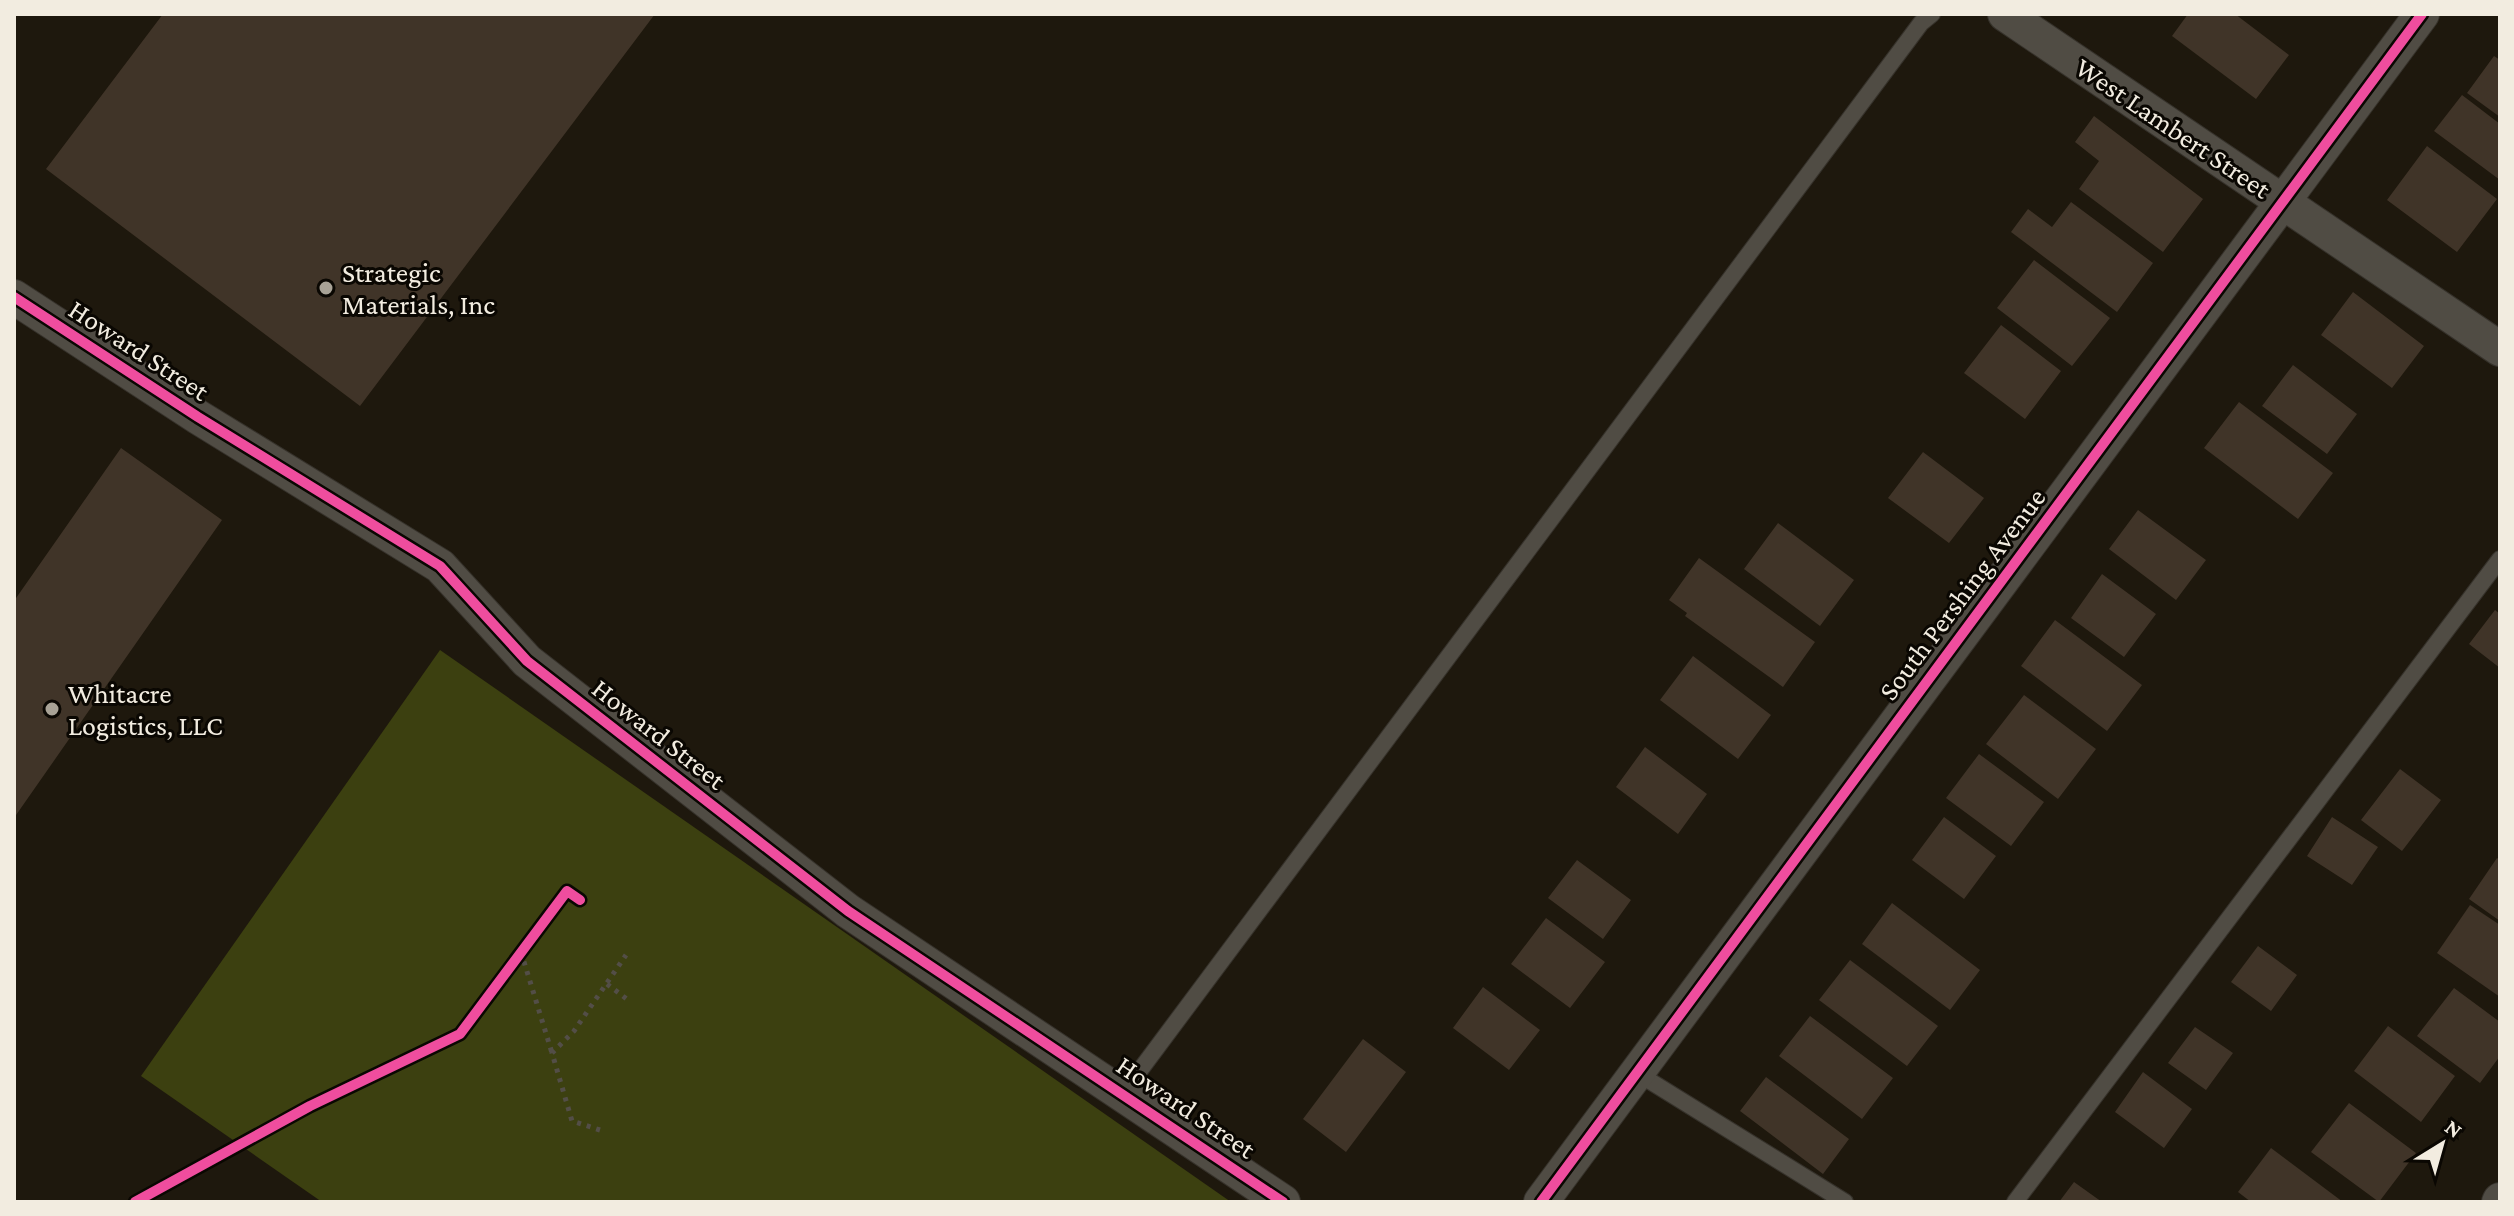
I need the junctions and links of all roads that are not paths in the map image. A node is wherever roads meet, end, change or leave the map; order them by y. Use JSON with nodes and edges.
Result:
{"nodes":[{"id":1,"x":1932,"y":14,"type":"edge"},
{"id":2,"x":2005,"y":14,"type":"edge"},
{"id":3,"x":2422,"y":14,"type":"edge"},
{"id":4,"x":2283,"y":202,"type":"junction"},
{"id":5,"x":14,"y":297,"type":"edge"},
{"id":6,"x":2500,"y":349,"type":"edge"},
{"id":7,"x":2500,"y":559,"type":"edge"},
{"id":8,"x":1637,"y":1073,"type":"junction"},
{"id":9,"x":1123,"y":1093,"type":"junction"},
{"id":10,"x":1283,"y":1202,"type":"edge"},
{"id":11,"x":1541,"y":1202,"type":"edge"},
{"id":12,"x":1845,"y":1202,"type":"edge"},
{"id":13,"x":2015,"y":1202,"type":"edge"}],
"edges":[{"from":1,"to":9,"type":"lane"},
{"from":2,"to":4,"type":"street","name":"West Lambert Street"},
{"from":3,"to":4,"type":"street","name":"South Pershing Avenue"},
{"from":4,"to":6,"type":"street","name":"West Lambert Street"},
{"from":4,"to":8,"type":"street","name":"South Pershing Avenue"},
{"from":5,"to":9,"type":"street","name":"Howard Street"},
{"from":7,"to":13,"type":"lane"},
{"from":8,"to":11,"type":"street","name":"South Pershing Avenue"},
{"from":8,"to":12,"type":"lane"},
{"from":9,"to":10,"type":"street","name":"Howard Street"}]}
